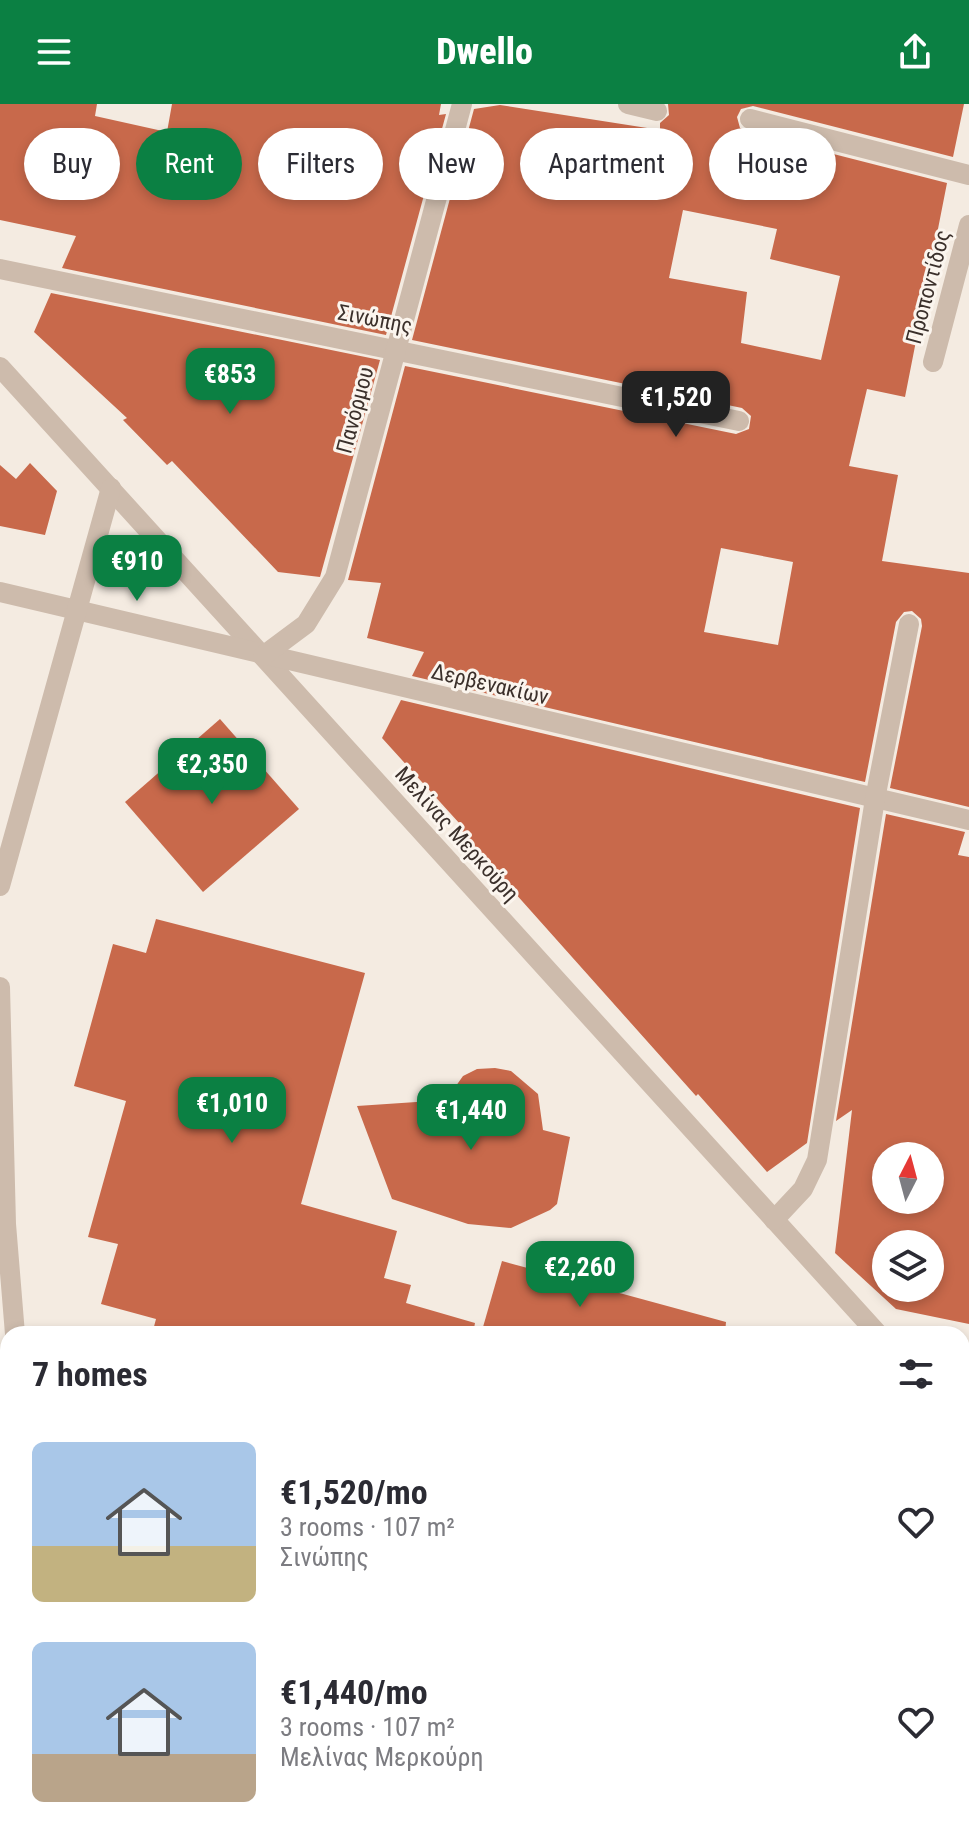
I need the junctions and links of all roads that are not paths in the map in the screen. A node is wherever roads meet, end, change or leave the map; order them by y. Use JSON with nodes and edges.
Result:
{"nodes":[{"id":1,"x":462,"y":104,"type":"edge"},
{"id":2,"x":628,"y":104,"type":"edge"},
{"id":3,"x":657,"y":111,"type":"dead end"},
{"id":4,"x":750,"y":119,"type":"dead end"},
{"id":5,"x":969,"y":175,"type":"edge"},
{"id":6,"x":969,"y":225,"type":"edge"},
{"id":7,"x":0,"y":269,"type":"edge"},
{"id":8,"x":397,"y":348,"type":"junction"},
{"id":9,"x":933,"y":362,"type":"dead end"},
{"id":10,"x":0,"y":367,"type":"edge"},
{"id":11,"x":739,"y":421,"type":"dead end"},
{"id":12,"x":111,"y":488,"type":"junction"},
{"id":13,"x":0,"y":592,"type":"edge"},
{"id":14,"x":79,"y":611,"type":"junction"},
{"id":15,"x":909,"y":624,"type":"dead end"},
{"id":16,"x":263,"y":656,"type":"junction"},
{"id":17,"x":875,"y":799,"type":"junction"},
{"id":18,"x":969,"y":820,"type":"edge"},
{"id":19,"x":0,"y":886,"type":"edge"},
{"id":20,"x":0,"y":987,"type":"edge"},
{"id":21,"x":774,"y":1220,"type":"junction"},
{"id":22,"x":3,"y":1224,"type":"edge"},
{"id":23,"x":14,"y":1326,"type":"edge"},
{"id":24,"x":871,"y":1326,"type":"edge"}],
"edges":[{"from":1,"to":8,"type":"street","name":"Πανόρμου"},
{"from":2,"to":3,"type":"street"},
{"from":4,"to":5,"type":"street"},
{"from":6,"to":9,"type":"street","name":"Προποντίδος"},
{"from":7,"to":8,"type":"street","name":"Σινώπης"},
{"from":8,"to":11,"type":"street","name":"Σινώπης"},
{"from":8,"to":16,"type":"street","name":"Πανόρμου"},
{"from":10,"to":12,"type":"street","name":"Μελίνας Μερκούρη"},
{"from":12,"to":14,"type":"street"},
{"from":12,"to":16,"type":"street","name":"Μελίνας Μερκούρη"},
{"from":13,"to":14,"type":"street","name":"Δερβενακίων"},
{"from":14,"to":16,"type":"street","name":"Δερβενακίων"},
{"from":14,"to":19,"type":"street"},
{"from":15,"to":17,"type":"street"},
{"from":16,"to":17,"type":"street","name":"Δερβενακίων"},
{"from":16,"to":21,"type":"street","name":"Μελίνας Μερκούρη"},
{"from":17,"to":18,"type":"street","name":"Δερβενακίων"},
{"from":17,"to":21,"type":"street"},
{"from":20,"to":22,"type":"street"},
{"from":21,"to":24,"type":"street","name":"Μελίνας Μερκούρη"},
{"from":22,"to":23,"type":"street"}]}
